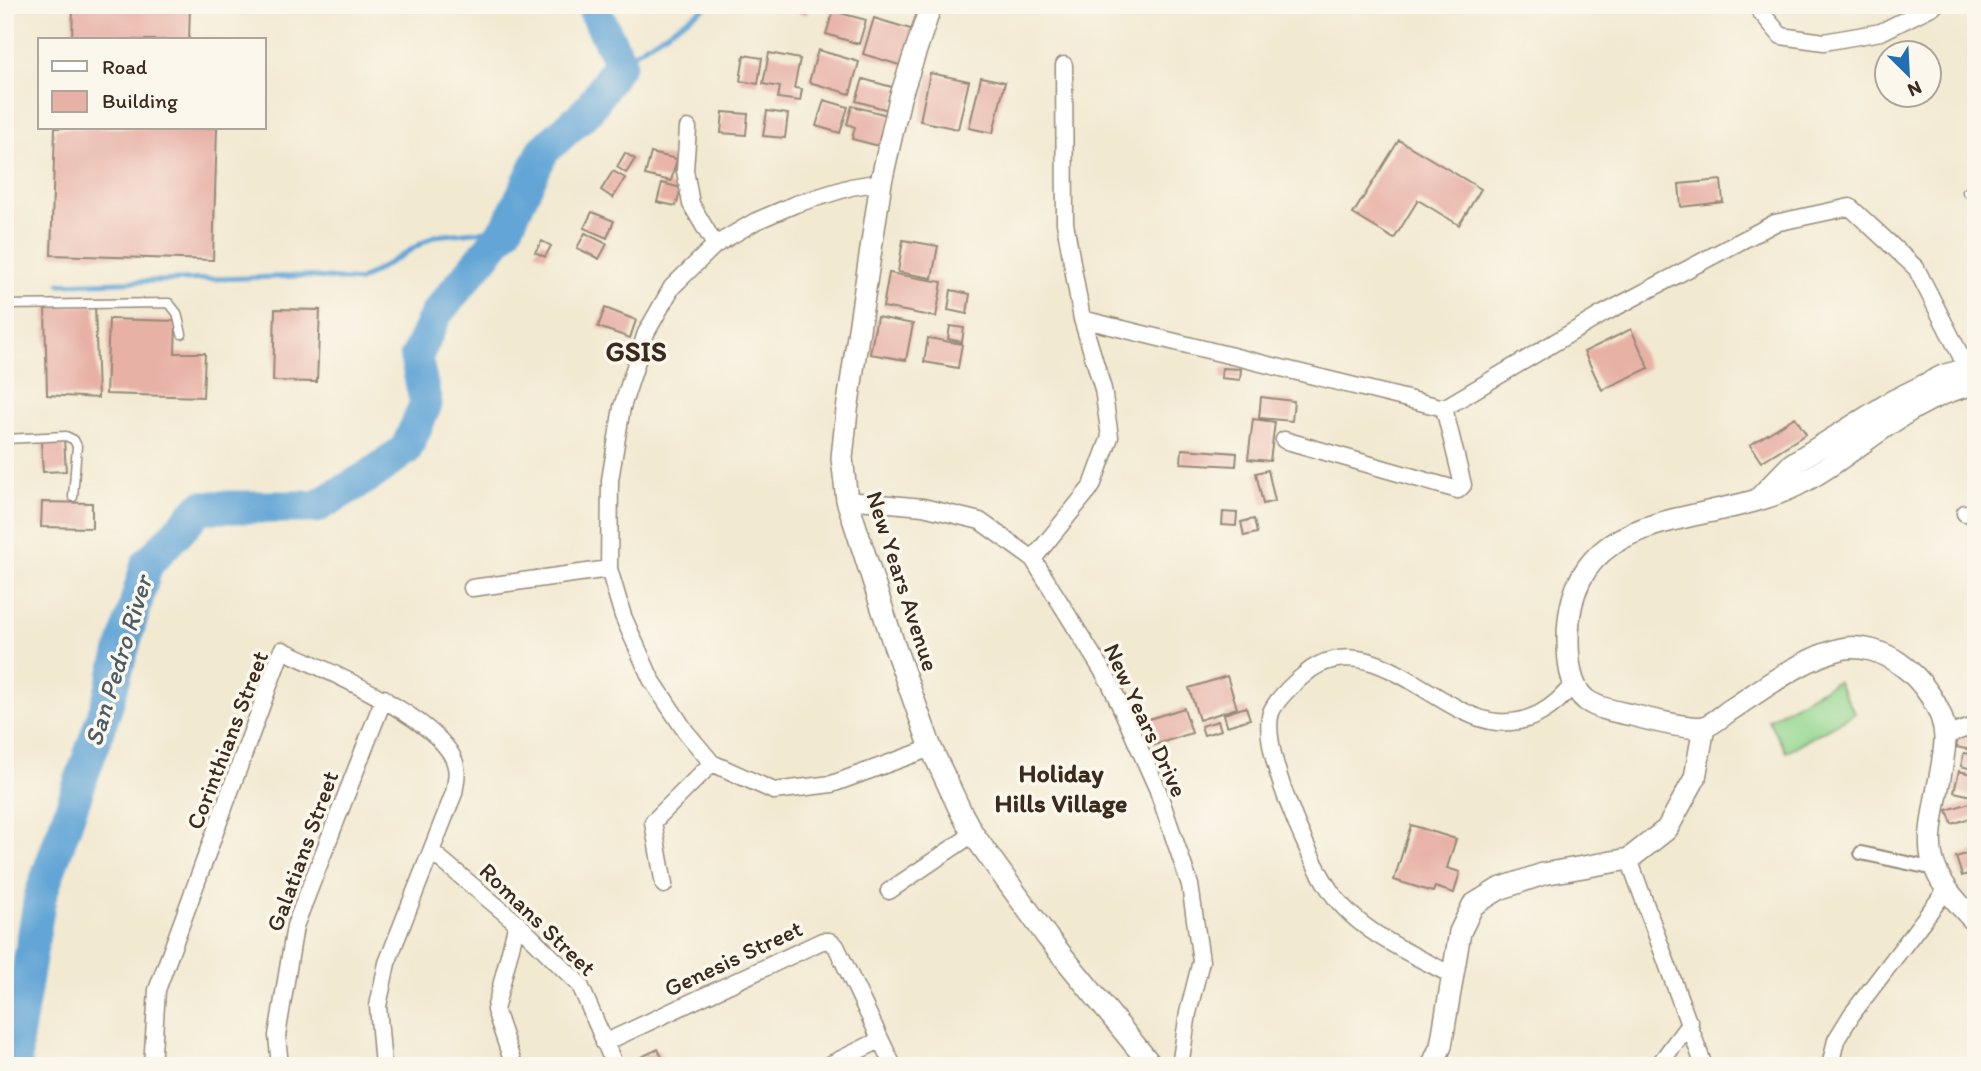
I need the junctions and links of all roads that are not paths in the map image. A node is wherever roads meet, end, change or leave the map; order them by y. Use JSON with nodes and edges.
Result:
{"nodes":[{"id":1,"x":931,"y":5,"type":"edge"},
{"id":2,"x":1755,"y":5,"type":"edge"},
{"id":3,"x":1935,"y":5,"type":"edge"},
{"id":4,"x":1064,"y":65,"type":"dead end"},
{"id":5,"x":688,"y":128,"type":"dead end"},
{"id":6,"x":881,"y":182,"type":"junction"},
{"id":7,"x":715,"y":245,"type":"junction"},
{"id":8,"x":5,"y":305,"type":"edge"},
{"id":9,"x":1082,"y":319,"type":"junction"},
{"id":10,"x":182,"y":334,"type":"dead end"},
{"id":11,"x":1972,"y":376,"type":"edge"},
{"id":12,"x":1444,"y":408,"type":"junction"},
{"id":13,"x":5,"y":439,"type":"edge"},
{"id":14,"x":1284,"y":440,"type":"dead end"},
{"id":15,"x":73,"y":497,"type":"dead end"},
{"id":16,"x":847,"y":500,"type":"junction"},
{"id":17,"x":1033,"y":559,"type":"junction"},
{"id":18,"x":609,"y":569,"type":"junction"},
{"id":19,"x":472,"y":588,"type":"dead end"},
{"id":20,"x":1573,"y":684,"type":"junction"},
{"id":21,"x":384,"y":698,"type":"junction"},
{"id":22,"x":1976,"y":725,"type":"edge"},
{"id":23,"x":1704,"y":727,"type":"junction"},
{"id":24,"x":1945,"y":736,"type":"junction"},
{"id":25,"x":931,"y":748,"type":"junction"},
{"id":26,"x":712,"y":763,"type":"junction"},
{"id":27,"x":974,"y":834,"type":"junction"},
{"id":28,"x":432,"y":852,"type":"junction"},
{"id":29,"x":1861,"y":853,"type":"dead end"},
{"id":30,"x":1629,"y":859,"type":"junction"},
{"id":31,"x":1935,"y":869,"type":"junction"},
{"id":32,"x":664,"y":885,"type":"dead end"},
{"id":33,"x":1947,"y":889,"type":"junction"},
{"id":34,"x":889,"y":891,"type":"dead end"},
{"id":35,"x":517,"y":923,"type":"junction"},
{"id":36,"x":1976,"y":923,"type":"edge"},
{"id":37,"x":1453,"y":976,"type":"junction"},
{"id":38,"x":1690,"y":1023,"type":"junction"},
{"id":39,"x":880,"y":1040,"type":"junction"},
{"id":40,"x":604,"y":1043,"type":"junction"},
{"id":41,"x":152,"y":1066,"type":"edge"},
{"id":42,"x":280,"y":1066,"type":"edge"},
{"id":43,"x":383,"y":1066,"type":"edge"},
{"id":44,"x":514,"y":1066,"type":"edge"},
{"id":45,"x":615,"y":1066,"type":"edge"},
{"id":46,"x":828,"y":1066,"type":"edge"},
{"id":47,"x":893,"y":1066,"type":"edge"},
{"id":48,"x":1152,"y":1066,"type":"edge"},
{"id":49,"x":1180,"y":1066,"type":"edge"},
{"id":50,"x":1432,"y":1066,"type":"edge"},
{"id":51,"x":1658,"y":1066,"type":"edge"},
{"id":52,"x":1704,"y":1066,"type":"edge"},
{"id":53,"x":1830,"y":1066,"type":"edge"}],
"edges":[{"from":1,"to":6,"type":"street","name":"New Years Avenue"},
{"from":2,"to":3,"type":"street"},
{"from":4,"to":9,"type":"street"},
{"from":5,"to":7,"type":"street"},
{"from":6,"to":7,"type":"street"},
{"from":6,"to":16,"type":"street","name":"New Years Avenue"},
{"from":7,"to":18,"type":"street"},
{"from":8,"to":10,"type":"lane"},
{"from":9,"to":12,"type":"street"},
{"from":9,"to":17,"type":"street"},
{"from":11,"to":12,"type":"street"},
{"from":11,"to":20,"type":"street"},
{"from":12,"to":14,"type":"street"},
{"from":13,"to":15,"type":"lane"},
{"from":16,"to":17,"type":"street","name":"New Years Drive"},
{"from":16,"to":25,"type":"street","name":"New Years Avenue"},
{"from":17,"to":49,"type":"street","name":"New Years Drive"},
{"from":18,"to":19,"type":"street"},
{"from":18,"to":26,"type":"street"},
{"from":20,"to":23,"type":"street"},
{"from":20,"to":37,"type":"street"},
{"from":21,"to":28,"type":"street","name":"Corinthians Street"},
{"from":21,"to":41,"type":"street","name":"Corinthians Street"},
{"from":21,"to":42,"type":"street","name":"Galatians Street"},
{"from":22,"to":24,"type":"street"},
{"from":23,"to":24,"type":"street"},
{"from":23,"to":30,"type":"street"},
{"from":24,"to":31,"type":"street"},
{"from":25,"to":26,"type":"street"},
{"from":25,"to":27,"type":"street","name":"New Years Avenue"},
{"from":26,"to":32,"type":"street"},
{"from":27,"to":34,"type":"street"},
{"from":27,"to":48,"type":"street","name":"New Years Avenue"},
{"from":28,"to":35,"type":"street","name":"Romans Street"},
{"from":28,"to":43,"type":"street","name":"Corinthians Street"},
{"from":29,"to":31,"type":"street"},
{"from":30,"to":37,"type":"street"},
{"from":30,"to":38,"type":"street"},
{"from":31,"to":33,"type":"street"},
{"from":33,"to":36,"type":"street"},
{"from":33,"to":53,"type":"street"},
{"from":35,"to":40,"type":"street","name":"Romans Street"},
{"from":35,"to":44,"type":"street"},
{"from":37,"to":50,"type":"street"},
{"from":38,"to":51,"type":"street"},
{"from":38,"to":52,"type":"street"},
{"from":39,"to":40,"type":"street","name":"Genesis Street"},
{"from":39,"to":46,"type":"street"},
{"from":39,"to":47,"type":"street","name":"Genesis Street"},
{"from":40,"to":45,"type":"street","name":"Romans Street"}]}
